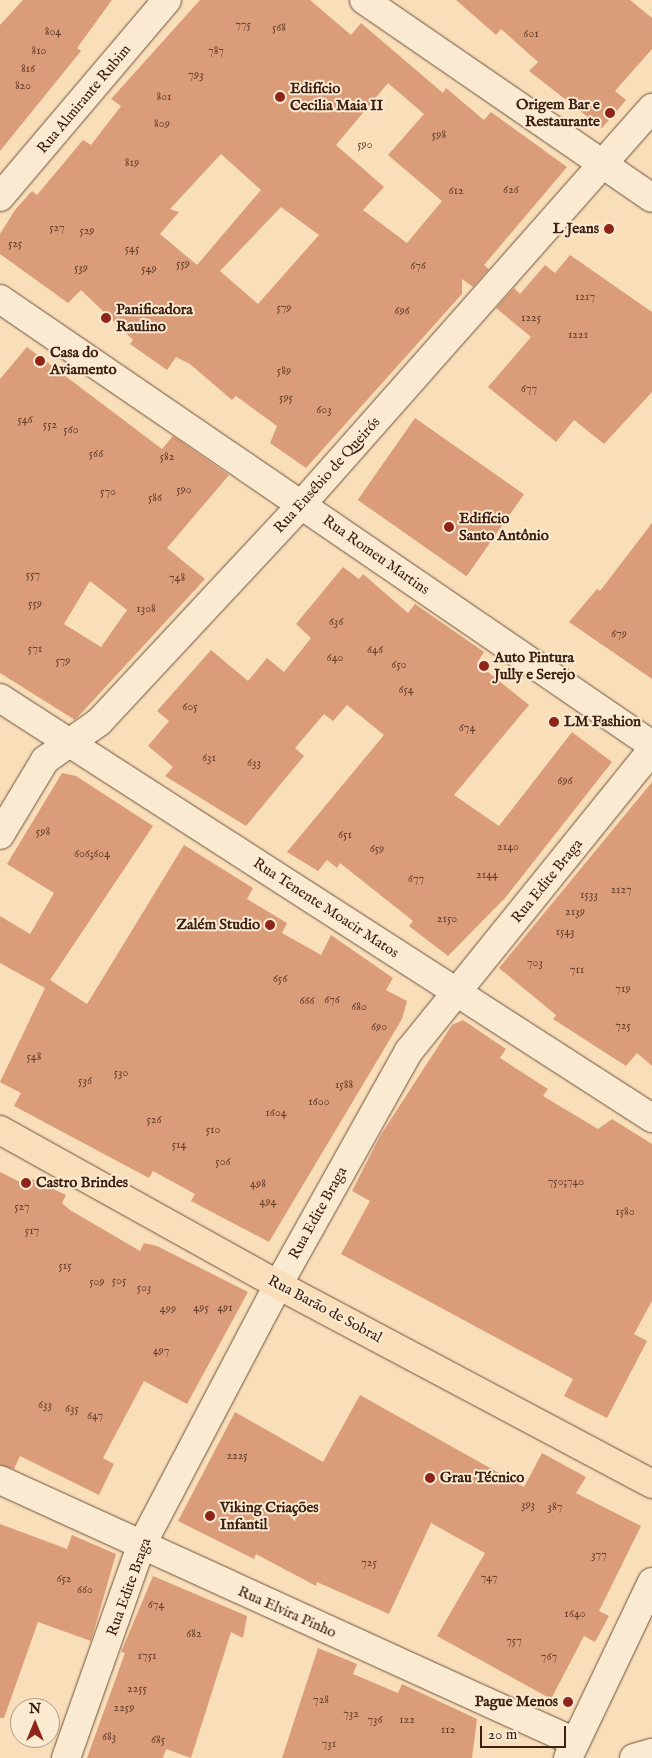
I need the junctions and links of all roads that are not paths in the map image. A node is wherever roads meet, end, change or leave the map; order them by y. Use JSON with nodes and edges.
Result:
{"nodes":[{"id":1,"x":167,"y":0,"type":"edge"},
{"id":2,"x":364,"y":0,"type":"edge"},
{"id":3,"x":652,"y":108,"type":"edge"},
{"id":4,"x":601,"y":165,"type":"junction"},
{"id":5,"x":0,"y":197,"type":"edge"},
{"id":6,"x":652,"y":198,"type":"edge"},
{"id":7,"x":0,"y":300,"type":"edge"},
{"id":8,"x":302,"y":504,"type":"junction"},
{"id":9,"x":0,"y":698,"type":"edge"},
{"id":10,"x":69,"y":742,"type":"junction"},
{"id":11,"x":652,"y":745,"type":"edge"},
{"id":12,"x":652,"y":750,"type":"edge"},
{"id":13,"x":0,"y":835,"type":"edge"},
{"id":14,"x":455,"y":992,"type":"junction"},
{"id":15,"x":652,"y":1118,"type":"edge"},
{"id":16,"x":0,"y":1130,"type":"edge"},
{"id":17,"x":278,"y":1285,"type":"junction"},
{"id":18,"x":0,"y":1480,"type":"edge"},
{"id":19,"x":652,"y":1484,"type":"edge"},
{"id":20,"x":141,"y":1546,"type":"junction"},
{"id":21,"x":652,"y":1582,"type":"edge"},
{"id":22,"x":572,"y":1750,"type":"edge"},
{"id":23,"x":652,"y":1753,"type":"edge"},
{"id":24,"x":66,"y":1758,"type":"edge"},
{"id":25,"x":634,"y":1758,"type":"edge"}],
"edges":[{"from":1,"to":5,"type":"street","name":"Rua Almirante Rubim"},
{"from":2,"to":4,"type":"street"},
{"from":3,"to":4,"type":"street","name":"Rua Eusébio de Queirós"},
{"from":4,"to":6,"type":"street"},
{"from":4,"to":8,"type":"street","name":"Rua Eusébio de Queirós"},
{"from":7,"to":8,"type":"street","name":"Rua Romeu Martins"},
{"from":8,"to":10,"type":"street","name":"Rua Eusébio de Queirós"},
{"from":8,"to":11,"type":"street","name":"Rua Romeu Martins"},
{"from":9,"to":10,"type":"street","name":"Rua Tenente Moacir Matos"},
{"from":10,"to":13,"type":"street","name":"Rua Eusébio de Queirós"},
{"from":10,"to":14,"type":"street","name":"Rua Tenente Moacir Matos"},
{"from":12,"to":14,"type":"street","name":"Rua Edite Braga"},
{"from":14,"to":15,"type":"street","name":"Rua Tenente Moacir Matos"},
{"from":14,"to":17,"type":"street","name":"Rua Edite Braga"},
{"from":16,"to":17,"type":"main road","name":"Rua Barão de Sobral"},
{"from":17,"to":19,"type":"main road","name":"Rua Barão de Sobral"},
{"from":17,"to":20,"type":"street","name":"Rua Edite Braga"},
{"from":18,"to":20,"type":"street","name":"Rua Elvira Pinho"},
{"from":20,"to":22,"type":"street","name":"Rua Elvira Pinho"},
{"from":20,"to":24,"type":"street","name":"Rua Edite Braga"},
{"from":21,"to":22,"type":"street"},
{"from":23,"to":25,"type":"street"}]}
